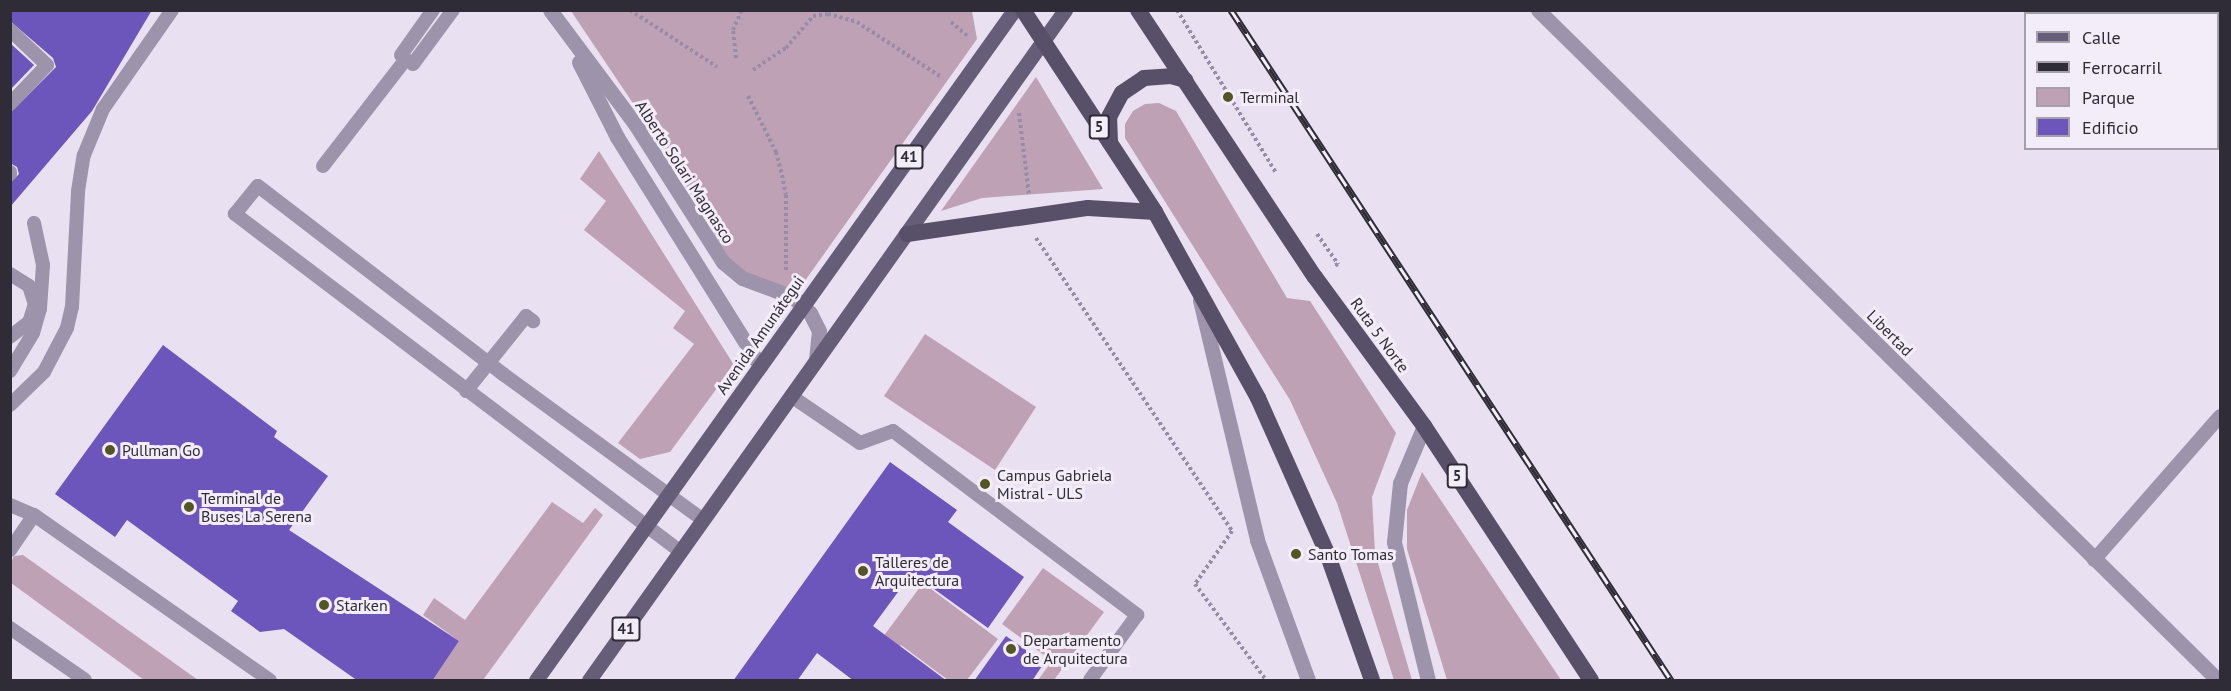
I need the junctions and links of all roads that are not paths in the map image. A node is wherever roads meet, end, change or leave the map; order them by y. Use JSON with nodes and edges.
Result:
{"nodes":[{"id":1,"x":172,"y":10,"type":"edge"},
{"id":2,"x":433,"y":10,"type":"edge"},
{"id":3,"x":453,"y":10,"type":"edge"},
{"id":4,"x":550,"y":10,"type":"edge"},
{"id":5,"x":1014,"y":10,"type":"edge"},
{"id":6,"x":1023,"y":10,"type":"edge"},
{"id":7,"x":1065,"y":10,"type":"edge"},
{"id":8,"x":1138,"y":10,"type":"edge"},
{"id":9,"x":1538,"y":10,"type":"edge"},
{"id":10,"x":10,"y":30,"type":"edge"},
{"id":11,"x":567,"y":35,"type":"junction"},
{"id":12,"x":1043,"y":42,"type":"junction"},
{"id":13,"x":406,"y":59,"type":"junction"},
{"id":14,"x":1185,"y":80,"type":"junction"},
{"id":15,"x":10,"y":104,"type":"edge"},
{"id":16,"x":1110,"y":143,"type":"junction"},
{"id":17,"x":323,"y":166,"type":"dead end"},
{"id":18,"x":1155,"y":212,"type":"junction"},
{"id":19,"x":34,"y":224,"type":"dead end"},
{"id":20,"x":907,"y":234,"type":"junction"},
{"id":21,"x":10,"y":274,"type":"edge"},
{"id":22,"x":1195,"y":283,"type":"junction"},
{"id":23,"x":803,"y":304,"type":"junction"},
{"id":24,"x":533,"y":321,"type":"dead end"},
{"id":25,"x":10,"y":337,"type":"edge"},
{"id":26,"x":489,"y":363,"type":"junction"},
{"id":27,"x":816,"y":363,"type":"junction"},
{"id":28,"x":759,"y":366,"type":"junction"},
{"id":29,"x":10,"y":371,"type":"edge"},
{"id":30,"x":466,"y":391,"type":"junction"},
{"id":31,"x":792,"y":396,"type":"junction"},
{"id":32,"x":10,"y":405,"type":"edge"},
{"id":33,"x":2220,"y":416,"type":"edge"},
{"id":34,"x":1424,"y":426,"type":"junction"},
{"id":35,"x":668,"y":496,"type":"junction"},
{"id":36,"x":10,"y":505,"type":"edge"},
{"id":37,"x":34,"y":515,"type":"junction"},
{"id":38,"x":703,"y":520,"type":"junction"},
{"id":39,"x":645,"y":526,"type":"junction"},
{"id":40,"x":10,"y":550,"type":"edge"},
{"id":41,"x":681,"y":552,"type":"junction"},
{"id":42,"x":2094,"y":560,"type":"junction"},
{"id":43,"x":10,"y":628,"type":"edge"},
{"id":44,"x":85,"y":681,"type":"edge"},
{"id":45,"x":270,"y":681,"type":"edge"},
{"id":46,"x":536,"y":681,"type":"edge"},
{"id":47,"x":590,"y":681,"type":"edge"},
{"id":48,"x":1089,"y":681,"type":"edge"},
{"id":49,"x":1308,"y":681,"type":"edge"},
{"id":50,"x":1372,"y":681,"type":"edge"},
{"id":51,"x":1428,"y":681,"type":"edge"},
{"id":52,"x":1592,"y":681,"type":"edge"},
{"id":53,"x":2218,"y":681,"type":"edge"}],
"edges":[{"from":1,"to":32,"type":"lane"},
{"from":2,"to":13,"type":"lane"},
{"from":3,"to":13,"type":"lane"},
{"from":4,"to":11,"type":"street","name":"Alberto Solari Magnasco"},
{"from":5,"to":23,"type":"main road","name":"Avenida Amunátegui","number":"41"},
{"from":6,"to":12,"type":"highway","number":"5"},
{"from":7,"to":12,"type":"main road","number":"41"},
{"from":8,"to":14,"type":"highway","name":"Ruta 5 Norte","number":"5"},
{"from":9,"to":42,"type":"street","name":"Libertad"},
{"from":10,"to":15,"type":"lane"},
{"from":11,"to":23,"type":"street","name":"Alberto Solari Magnasco"},
{"from":11,"to":28,"type":"street","name":"Alberto Solari Magnasco"},
{"from":12,"to":16,"type":"highway","number":"5"},
{"from":12,"to":20,"type":"main road","number":"41"},
{"from":13,"to":17,"type":"lane"},
{"from":14,"to":16,"type":"highway"},
{"from":14,"to":34,"type":"highway","name":"Ruta 5 Norte","number":"5"},
{"from":16,"to":18,"type":"highway","number":"5"},
{"from":18,"to":20,"type":"highway"},
{"from":18,"to":22,"type":"highway","number":"5"},
{"from":19,"to":29,"type":"lane"},
{"from":20,"to":27,"type":"main road","number":"41"},
{"from":21,"to":25,"type":"lane"},
{"from":22,"to":49,"type":"street"},
{"from":22,"to":50,"type":"highway","number":"5"},
{"from":23,"to":27,"type":"street"},
{"from":23,"to":28,"type":"main road","name":"Avenida Amunátegui","number":"41"},
{"from":24,"to":26,"type":"lane"},
{"from":26,"to":30,"type":"lane"},
{"from":26,"to":30,"type":"lane"},
{"from":26,"to":35,"type":"lane"},
{"from":27,"to":31,"type":"main road","number":"41"},
{"from":28,"to":35,"type":"main road","name":"Avenida Amunátegui","number":"41"},
{"from":30,"to":39,"type":"lane"},
{"from":31,"to":38,"type":"main road","number":"41"},
{"from":31,"to":48,"type":"lane"},
{"from":33,"to":42,"type":"lane"},
{"from":34,"to":51,"type":"street"},
{"from":34,"to":52,"type":"highway","name":"Ruta 5 Norte","number":"5"},
{"from":35,"to":38,"type":"lane"},
{"from":35,"to":39,"type":"main road","name":"Avenida Amunátegui","number":"41"},
{"from":36,"to":37,"type":"lane"},
{"from":37,"to":40,"type":"lane"},
{"from":37,"to":45,"type":"lane"},
{"from":38,"to":41,"type":"main road","number":"41"},
{"from":39,"to":41,"type":"lane"},
{"from":39,"to":46,"type":"main road","name":"Avenida Amunátegui","number":"41"},
{"from":41,"to":47,"type":"main road","number":"41"},
{"from":42,"to":53,"type":"street","name":"Libertad"},
{"from":43,"to":44,"type":"lane"}]}
